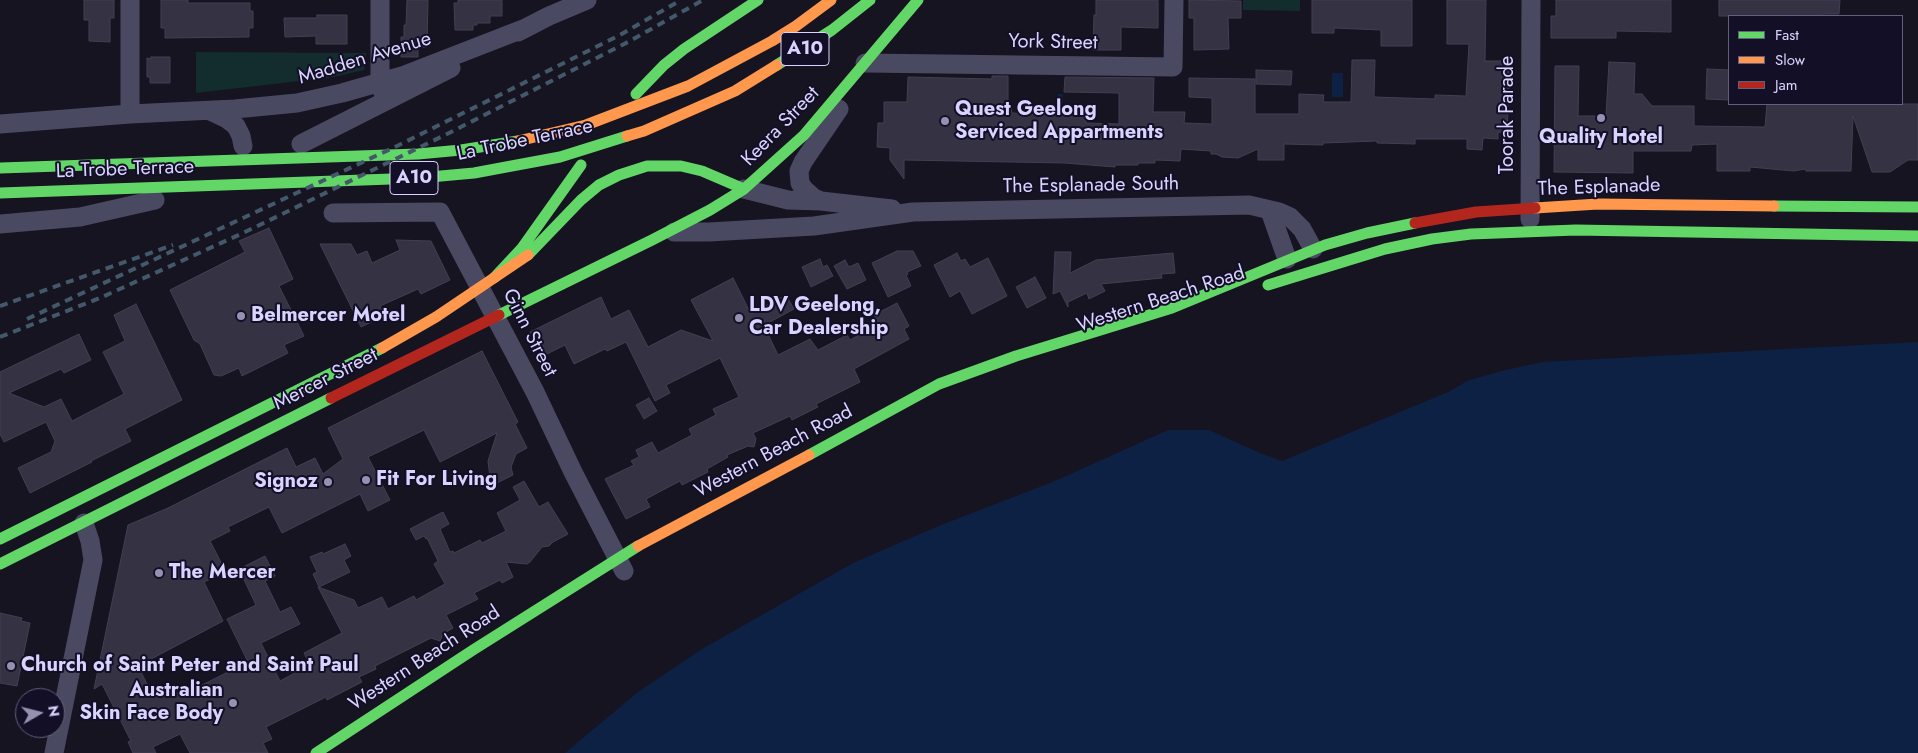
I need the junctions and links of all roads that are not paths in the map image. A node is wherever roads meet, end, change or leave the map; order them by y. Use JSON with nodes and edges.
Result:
{"nodes":[{"id":1,"x":130,"y":0,"type":"edge"},
{"id":2,"x":380,"y":0,"type":"edge"},
{"id":3,"x":587,"y":0,"type":"edge"},
{"id":4,"x":758,"y":0,"type":"edge"},
{"id":5,"x":831,"y":0,"type":"edge"},
{"id":6,"x":870,"y":0,"type":"edge"},
{"id":7,"x":918,"y":0,"type":"edge"},
{"id":8,"x":1174,"y":0,"type":"edge"},
{"id":9,"x":1531,"y":0,"type":"edge"},
{"id":10,"x":528,"y":27,"type":"junction"},
{"id":11,"x":864,"y":64,"type":"junction"},
{"id":12,"x":380,"y":83,"type":"junction"},
{"id":13,"x":636,"y":94,"type":"dead end"},
{"id":14,"x":386,"y":102,"type":"junction"},
{"id":15,"x":209,"y":111,"type":"junction"},
{"id":16,"x":130,"y":114,"type":"junction"},
{"id":17,"x":0,"y":124,"type":"edge"},
{"id":18,"x":302,"y":144,"type":"dead end"},
{"id":19,"x":243,"y":146,"type":"dead end"},
{"id":20,"x":581,"y":165,"type":"dead end"},
{"id":21,"x":0,"y":168,"type":"edge"},
{"id":22,"x":744,"y":189,"type":"junction"},
{"id":23,"x":0,"y":192,"type":"edge"},
{"id":24,"x":155,"y":200,"type":"dead end"},
{"id":25,"x":821,"y":201,"type":"junction"},
{"id":26,"x":1918,"y":207,"type":"edge"},
{"id":27,"x":1531,"y":208,"type":"junction"},
{"id":28,"x":1270,"y":211,"type":"junction"},
{"id":29,"x":913,"y":212,"type":"junction"},
{"id":30,"x":333,"y":213,"type":"dead end"},
{"id":31,"x":0,"y":224,"type":"edge"},
{"id":32,"x":1529,"y":231,"type":"junction"},
{"id":33,"x":669,"y":232,"type":"junction"},
{"id":34,"x":1918,"y":236,"type":"edge"},
{"id":35,"x":1313,"y":249,"type":"junction"},
{"id":36,"x":1291,"y":267,"type":"junction"},
{"id":37,"x":1315,"y":270,"type":"junction"},
{"id":38,"x":488,"y":283,"type":"junction"},
{"id":39,"x":1258,"y":288,"type":"dead end"},
{"id":40,"x":1208,"y":306,"type":"dead end"},
{"id":41,"x":497,"y":317,"type":"junction"},
{"id":42,"x":835,"y":454,"type":"dead end"},
{"id":43,"x":780,"y":484,"type":"dead end"},
{"id":44,"x":764,"y":492,"type":"dead end"},
{"id":45,"x":73,"y":502,"type":"junction"},
{"id":46,"x":84,"y":523,"type":"junction"},
{"id":47,"x":0,"y":539,"type":"edge"},
{"id":48,"x":0,"y":564,"type":"edge"},
{"id":49,"x":623,"y":567,"type":"junction"},
{"id":50,"x":463,"y":671,"type":"dead end"},
{"id":51,"x":54,"y":753,"type":"edge"},
{"id":52,"x":316,"y":753,"type":"edge"},
{"id":53,"x":333,"y":753,"type":"edge"}],
"edges":[{"from":1,"to":16,"type":"street"},
{"from":2,"to":12,"type":"street"},
{"from":3,"to":10,"type":"street","name":"Madden Avenue"},
{"from":4,"to":13,"type":"main road"},
{"from":5,"to":21,"type":"main road","name":"La Trobe Terrace","number":"A10"},
{"from":6,"to":23,"type":"main road","name":"La Trobe Terrace","number":"A10"},
{"from":7,"to":11,"type":"main road","name":"Keera Street"},
{"from":8,"to":11,"type":"street","name":"York Street"},
{"from":9,"to":27,"type":"street","name":"Toorak Parade"},
{"from":10,"to":12,"type":"street","name":"Madden Avenue"},
{"from":10,"to":14,"type":"street","name":"Madden Avenue"},
{"from":11,"to":22,"type":"main road","name":"Keera Street"},
{"from":11,"to":25,"type":"street"},
{"from":12,"to":14,"type":"street"},
{"from":12,"to":15,"type":"street","name":"Madden Avenue"},
{"from":14,"to":18,"type":"street","name":"Madden Avenue"},
{"from":15,"to":16,"type":"street","name":"Madden Avenue"},
{"from":15,"to":19,"type":"street","name":"Madden Avenue"},
{"from":16,"to":17,"type":"street","name":"Madden Avenue"},
{"from":20,"to":38,"type":"main road"},
{"from":22,"to":25,"type":"street","name":"The Esplanade South"},
{"from":22,"to":33,"type":"main road","name":"Keera Street"},
{"from":22,"to":38,"type":"main road","name":"The Esplanade South"},
{"from":24,"to":31,"type":"street"},
{"from":25,"to":29,"type":"street","name":"The Esplanade South"},
{"from":26,"to":27,"type":"main road","name":"The Esplanade"},
{"from":27,"to":32,"type":"street","name":"Toorak Parade"},
{"from":27,"to":35,"type":"main road","name":"The Esplanade"},
{"from":28,"to":29,"type":"street","name":"The Esplanade South"},
{"from":28,"to":35,"type":"street","name":"The Esplanade South"},
{"from":28,"to":36,"type":"street"},
{"from":29,"to":33,"type":"street","name":"The Esplanade South"},
{"from":30,"to":38,"type":"street","name":"Ginn Street"},
{"from":32,"to":34,"type":"main road","name":"The Esplanade"},
{"from":32,"to":37,"type":"main road","name":"The Esplanade"},
{"from":33,"to":41,"type":"main road","name":"Mercer Street"},
{"from":35,"to":36,"type":"main road","name":"The Esplanade"},
{"from":35,"to":37,"type":"main road","name":"The Esplanade South"},
{"from":36,"to":37,"type":"main road","name":"The Esplanade"},
{"from":36,"to":39,"type":"main road","name":"Western Beach Road"},
{"from":36,"to":49,"type":"main road","name":"Western Beach Road"},
{"from":38,"to":41,"type":"street","name":"Ginn Street"},
{"from":38,"to":45,"type":"main road","name":"Mercer Street"},
{"from":40,"to":42,"type":"main road","name":"Western Beach Road"},
{"from":41,"to":46,"type":"main road","name":"Mercer Street"},
{"from":41,"to":49,"type":"street","name":"Ginn Street"},
{"from":43,"to":44,"type":"main road","name":"Western Beach Road"},
{"from":45,"to":46,"type":"main road"},
{"from":45,"to":47,"type":"main road","name":"Mercer Street"},
{"from":46,"to":48,"type":"main road","name":"Mercer Street"},
{"from":46,"to":51,"type":"street"},
{"from":49,"to":52,"type":"main road","name":"Western Beach Road"},
{"from":50,"to":53,"type":"main road","name":"Western Beach Road"}]}
